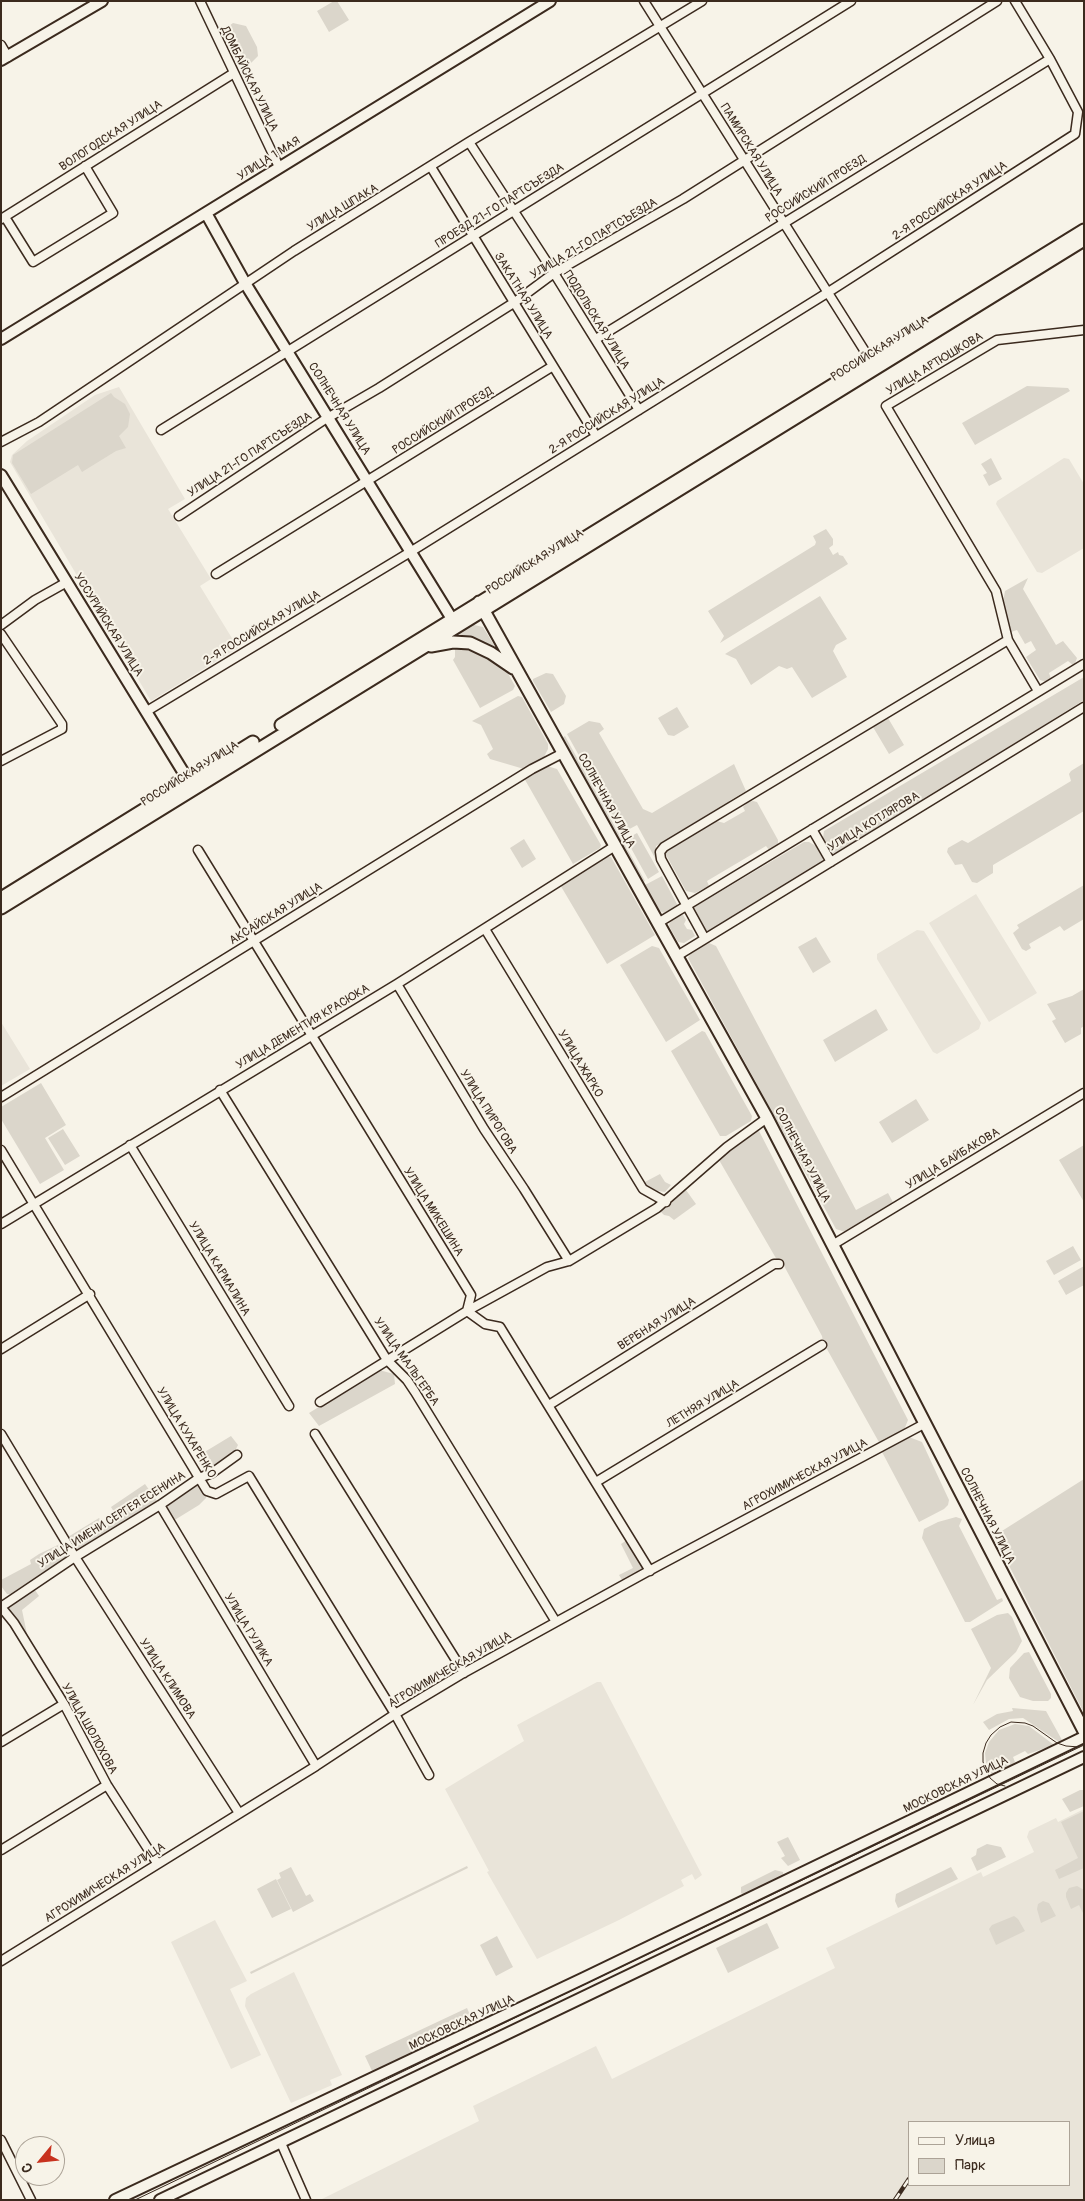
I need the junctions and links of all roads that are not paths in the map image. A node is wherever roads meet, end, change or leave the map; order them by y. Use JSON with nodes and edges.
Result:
{"nodes":[{"id":1,"x":102,"y":1,"type":"edge"},
{"id":2,"x":200,"y":1,"type":"edge"},
{"id":3,"x":550,"y":1,"type":"edge"},
{"id":4,"x":644,"y":1,"type":"edge"},
{"id":5,"x":702,"y":1,"type":"edge"},
{"id":6,"x":851,"y":1,"type":"edge"},
{"id":7,"x":997,"y":1,"type":"edge"},
{"id":8,"x":1015,"y":1,"type":"edge"},
{"id":9,"x":660,"y":28,"type":"junction"},
{"id":10,"x":1,"y":45,"type":"edge"},
{"id":11,"x":4,"y":58,"type":"edge"},
{"id":12,"x":1050,"y":59,"type":"junction"},
{"id":13,"x":234,"y":73,"type":"junction"},
{"id":14,"x":702,"y":94,"type":"junction"},
{"id":15,"x":469,"y":142,"type":"junction"},
{"id":16,"x":744,"y":160,"type":"junction"},
{"id":17,"x":85,"y":166,"type":"junction"},
{"id":18,"x":279,"y":167,"type":"junction"},
{"id":19,"x":431,"y":167,"type":"junction"},
{"id":20,"x":513,"y":210,"type":"junction"},
{"id":21,"x":206,"y":213,"type":"junction"},
{"id":22,"x":3,"y":218,"type":"edge"},
{"id":23,"x":782,"y":222,"type":"junction"},
{"id":24,"x":1084,"y":230,"type":"edge"},
{"id":25,"x":472,"y":237,"type":"junction"},
{"id":26,"x":1084,"y":240,"type":"edge"},
{"id":27,"x":554,"y":273,"type":"junction"},
{"id":28,"x":245,"y":283,"type":"junction"},
{"id":29,"x":827,"y":293,"type":"junction"},
{"id":30,"x":514,"y":302,"type":"junction"},
{"id":31,"x":1084,"y":330,"type":"edge"},
{"id":32,"x":1,"y":339,"type":"edge"},
{"id":33,"x":596,"y":339,"type":"junction"},
{"id":34,"x":287,"y":351,"type":"junction"},
{"id":35,"x":871,"y":362,"type":"junction"},
{"id":36,"x":553,"y":366,"type":"junction"},
{"id":37,"x":639,"y":410,"type":"junction"},
{"id":38,"x":328,"y":417,"type":"junction"},
{"id":39,"x":161,"y":430,"type":"dead end"},
{"id":40,"x":596,"y":436,"type":"junction"},
{"id":41,"x":1,"y":442,"type":"edge"},
{"id":42,"x":1,"y":475,"type":"edge"},
{"id":43,"x":368,"y":482,"type":"junction"},
{"id":44,"x":4,"y":487,"type":"edge"},
{"id":45,"x":179,"y":516,"type":"dead end"},
{"id":46,"x":411,"y":551,"type":"junction"},
{"id":47,"x":216,"y":574,"type":"dead end"},
{"id":48,"x":67,"y":582,"type":"junction"},
{"id":49,"x":481,"y":606,"type":"junction"},
{"id":50,"x":452,"y":619,"type":"junction"},
{"id":51,"x":1,"y":625,"type":"edge"},
{"id":52,"x":1,"y":634,"type":"edge"},
{"id":53,"x":1008,"y":640,"type":"junction"},
{"id":54,"x":422,"y":648,"type":"junction"},
{"id":55,"x":1084,"y":664,"type":"edge"},
{"id":56,"x":518,"y":672,"type":"junction"},
{"id":57,"x":1038,"y":691,"type":"junction"},
{"id":58,"x":1084,"y":707,"type":"edge"},
{"id":59,"x":146,"y":711,"type":"junction"},
{"id":60,"x":563,"y":753,"type":"junction"},
{"id":61,"x":1,"y":761,"type":"edge"},
{"id":62,"x":192,"y":785,"type":"junction"},
{"id":63,"x":812,"y":829,"type":"junction"},
{"id":64,"x":615,"y":846,"type":"junction"},
{"id":65,"x":198,"y":850,"type":"dead end"},
{"id":66,"x":831,"y":862,"type":"junction"},
{"id":67,"x":1,"y":898,"type":"edge"},
{"id":68,"x":686,"y":906,"type":"junction"},
{"id":69,"x":1,"y":908,"type":"edge"},
{"id":70,"x":658,"y":923,"type":"junction"},
{"id":71,"x":485,"y":928,"type":"junction"},
{"id":72,"x":705,"y":939,"type":"junction"},
{"id":73,"x":253,"y":941,"type":"junction"},
{"id":74,"x":677,"y":956,"type":"junction"},
{"id":75,"x":397,"y":984,"type":"junction"},
{"id":76,"x":311,"y":1036,"type":"junction"},
{"id":77,"x":220,"y":1090,"type":"junction"},
{"id":78,"x":1084,"y":1093,"type":"edge"},
{"id":79,"x":1,"y":1097,"type":"edge"},
{"id":80,"x":767,"y":1118,"type":"junction"},
{"id":81,"x":130,"y":1145,"type":"junction"},
{"id":82,"x":1,"y":1150,"type":"edge"},
{"id":83,"x":666,"y":1202,"type":"junction"},
{"id":84,"x":35,"y":1204,"type":"junction"},
{"id":85,"x":1,"y":1224,"type":"edge"},
{"id":86,"x":834,"y":1244,"type":"junction"},
{"id":87,"x":569,"y":1261,"type":"junction"},
{"id":88,"x":779,"y":1264,"type":"dead end"},
{"id":89,"x":90,"y":1294,"type":"junction"},
{"id":90,"x":467,"y":1311,"type":"junction"},
{"id":91,"x":822,"y":1345,"type":"dead end"},
{"id":92,"x":1,"y":1349,"type":"edge"},
{"id":93,"x":387,"y":1360,"type":"junction"},
{"id":94,"x":320,"y":1402,"type":"dead end"},
{"id":95,"x":548,"y":1405,"type":"junction"},
{"id":96,"x":288,"y":1406,"type":"dead end"},
{"id":97,"x":924,"y":1424,"type":"junction"},
{"id":98,"x":1,"y":1434,"type":"edge"},
{"id":99,"x":316,"y":1434,"type":"dead end"},
{"id":100,"x":237,"y":1455,"type":"dead end"},
{"id":101,"x":199,"y":1478,"type":"junction"},
{"id":102,"x":596,"y":1482,"type":"junction"},
{"id":103,"x":160,"y":1505,"type":"junction"},
{"id":104,"x":75,"y":1557,"type":"junction"},
{"id":105,"x":650,"y":1571,"type":"junction"},
{"id":106,"x":1,"y":1607,"type":"edge"},
{"id":107,"x":556,"y":1622,"type":"junction"},
{"id":108,"x":464,"y":1673,"type":"junction"},
{"id":109,"x":64,"y":1704,"type":"junction"},
{"id":110,"x":395,"y":1714,"type":"junction"},
{"id":111,"x":1084,"y":1731,"type":"edge"},
{"id":112,"x":1084,"y":1737,"type":"edge"},
{"id":113,"x":1,"y":1742,"type":"edge"},
{"id":114,"x":1084,"y":1757,"type":"edge"},
{"id":115,"x":316,"y":1766,"type":"junction"},
{"id":116,"x":430,"y":1775,"type":"dead end"},
{"id":117,"x":107,"y":1785,"type":"junction"},
{"id":118,"x":240,"y":1813,"type":"junction"},
{"id":119,"x":1,"y":1850,"type":"edge"},
{"id":120,"x":839,"y":1855,"type":"junction"},
{"id":121,"x":157,"y":1863,"type":"junction"},
{"id":122,"x":818,"y":1865,"type":"junction"},
{"id":123,"x":847,"y":1871,"type":"junction"},
{"id":124,"x":826,"y":1881,"type":"junction"},
{"id":125,"x":1,"y":1961,"type":"edge"},
{"id":126,"x":540,"y":1999,"type":"junction"},
{"id":127,"x":547,"y":2015,"type":"junction"},
{"id":128,"x":303,"y":2112,"type":"junction"},
{"id":129,"x":268,"y":2128,"type":"junction"},
{"id":130,"x":311,"y":2128,"type":"junction"},
{"id":131,"x":1,"y":2140,"type":"edge"},
{"id":132,"x":277,"y":2144,"type":"junction"},
{"id":133,"x":31,"y":2200,"type":"edge"},
{"id":134,"x":115,"y":2200,"type":"edge"},
{"id":135,"x":160,"y":2200,"type":"edge"},
{"id":136,"x":306,"y":2200,"type":"edge"}],
"edges":[{"from":1,"to":11,"type":"street"},
{"from":2,"to":13,"type":"street","name":"ДОМБАЙСКАЯ УЛИЦА"},
{"from":3,"to":18,"type":"street","name":"УЛИЦА 1 МАЯ"},
{"from":4,"to":9,"type":"street","name":"ПАМИРСКАЯ УЛИЦА"},
{"from":5,"to":9,"type":"street","name":"УЛИЦА ШПАКА"},
{"from":6,"to":14,"type":"street","name":"ПРОЕЗД 21-ГО ПАРТСЪЕЗДА"},
{"from":7,"to":16,"type":"street","name":"УЛИЦА 21-ГО ПАРТСЪЕЗДА"},
{"from":8,"to":12,"type":"street"},
{"from":9,"to":14,"type":"street","name":"ПАМИРСКАЯ УЛИЦА"},
{"from":9,"to":15,"type":"street","name":"УЛИЦА ШПАКА"},
{"from":10,"to":11,"type":"street"},
{"from":12,"to":23,"type":"street","name":"РОССИЙСКИЙ ПРОЕЗД"},
{"from":12,"to":29,"type":"street","name":"2-Я РОССИЙСКАЯ УЛИЦА"},
{"from":13,"to":17,"type":"street","name":"ВОЛОГОДСКАЯ УЛИЦА"},
{"from":13,"to":18,"type":"street","name":"ДОМБАЙСКАЯ УЛИЦА"},
{"from":14,"to":16,"type":"street","name":"ПАМИРСКАЯ УЛИЦА"},
{"from":14,"to":20,"type":"street","name":"ПРОЕЗД 21-ГО ПАРТСЪЕЗДА"},
{"from":15,"to":19,"type":"street","name":"УЛИЦА ШПАКА"},
{"from":15,"to":20,"type":"street","name":"ПОДОЛЬСКАЯ УЛИЦА"},
{"from":16,"to":23,"type":"street","name":"ПАМИРСКАЯ УЛИЦА"},
{"from":16,"to":27,"type":"street","name":"УЛИЦА 21-ГО ПАРТСЪЕЗДА"},
{"from":17,"to":22,"type":"street","name":"ВОЛОГОДСКАЯ УЛИЦА"},
{"from":17,"to":22,"type":"street"},
{"from":18,"to":21,"type":"street","name":"УЛИЦА 1 МАЯ"},
{"from":19,"to":25,"type":"street","name":"ЗАКАТНАЯ УЛИЦА"},
{"from":19,"to":28,"type":"street","name":"УЛИЦА ШПАКА"},
{"from":20,"to":25,"type":"street","name":"ПРОЕЗД 21-ГО ПАРТСЪЕЗДА"},
{"from":20,"to":27,"type":"street","name":"ПОДОЛЬСКАЯ УЛИЦА"},
{"from":21,"to":28,"type":"street","name":"СОЛНЕЧНАЯ УЛИЦА"},
{"from":21,"to":32,"type":"street","name":"УЛИЦА 1 МАЯ"},
{"from":23,"to":29,"type":"street","name":"ПАМИРСКАЯ УЛИЦА"},
{"from":23,"to":33,"type":"street","name":"РОССИЙСКИЙ ПРОЕЗД"},
{"from":24,"to":35,"type":"main road","name":"РОССИЙСКАЯ УЛИЦА"},
{"from":25,"to":30,"type":"street","name":"ЗАКАТНАЯ УЛИЦА"},
{"from":25,"to":34,"type":"street","name":"ПРОЕЗД 21-ГО ПАРТСЪЕЗДА"},
{"from":26,"to":49,"type":"main road","name":"РОССИЙСКАЯ УЛИЦА"},
{"from":27,"to":30,"type":"street","name":"УЛИЦА 21-ГО ПАРТСЪЕЗДА"},
{"from":27,"to":33,"type":"street","name":"ПОДОЛЬСКАЯ УЛИЦА"},
{"from":28,"to":34,"type":"street","name":"СОЛНЕЧНАЯ УЛИЦА"},
{"from":28,"to":41,"type":"street","name":"УЛИЦА ШПАКА"},
{"from":29,"to":35,"type":"street","name":"ПАМИРСКАЯ УЛИЦА"},
{"from":29,"to":37,"type":"street","name":"2-Я РОССИЙСКАЯ УЛИЦА"},
{"from":30,"to":36,"type":"street","name":"ЗАКАТНАЯ УЛИЦА"},
{"from":30,"to":38,"type":"street","name":"УЛИЦА 21-ГО ПАРТСЪЕЗДА"},
{"from":31,"to":53,"type":"street","name":"УЛИЦА АРТЮШКОВА"},
{"from":33,"to":37,"type":"street","name":"ПОДОЛЬСКАЯ УЛИЦА"},
{"from":34,"to":38,"type":"street","name":"СОЛНЕЧНАЯ УЛИЦА"},
{"from":34,"to":39,"type":"street","name":"ПРОЕЗД 21-ГО ПАРТСЪЕЗДА"},
{"from":35,"to":49,"type":"main road","name":"РОССИЙСКАЯ УЛИЦА"},
{"from":36,"to":40,"type":"street","name":"ЗАКАТНАЯ УЛИЦА"},
{"from":36,"to":43,"type":"street","name":"РОССИЙСКИЙ ПРОЕЗД"},
{"from":37,"to":40,"type":"street","name":"2-Я РОССИЙСКАЯ УЛИЦА"},
{"from":38,"to":43,"type":"street","name":"СОЛНЕЧНАЯ УЛИЦА"},
{"from":38,"to":45,"type":"street","name":"УЛИЦА 21-ГО ПАРТСЪЕЗДА"},
{"from":40,"to":46,"type":"street","name":"2-Я РОССИЙСКАЯ УЛИЦА"},
{"from":42,"to":44,"type":"street","name":"УССУРИЙСКАЯ УЛИЦА"},
{"from":43,"to":46,"type":"street","name":"СОЛНЕЧНАЯ УЛИЦА"},
{"from":43,"to":47,"type":"street","name":"РОССИЙСКИЙ ПРОЕЗД"},
{"from":44,"to":48,"type":"street","name":"УССУРИЙСКАЯ УЛИЦА"},
{"from":46,"to":50,"type":"street","name":"СОЛНЕЧНАЯ УЛИЦА"},
{"from":46,"to":59,"type":"street","name":"2-Я РОССИЙСКАЯ УЛИЦА"},
{"from":48,"to":51,"type":"street"},
{"from":48,"to":59,"type":"street","name":"УССУРИЙСКАЯ УЛИЦА"},
{"from":49,"to":50,"type":"main road","name":"РОССИЙСКАЯ УЛИЦА"},
{"from":49,"to":54,"type":"main road","name":"РОССИЙСКАЯ УЛИЦА"},
{"from":49,"to":56,"type":"main road","name":"СОЛНЕЧНАЯ УЛИЦА"},
{"from":50,"to":62,"type":"main road","name":"РОССИЙСКАЯ УЛИЦА"},
{"from":52,"to":61,"type":"street"},
{"from":53,"to":57,"type":"street"},
{"from":53,"to":68,"type":"street"},
{"from":54,"to":56,"type":"main road"},
{"from":54,"to":62,"type":"main road","name":"РОССИЙСКАЯ УЛИЦА"},
{"from":55,"to":57,"type":"street","name":"УЛИЦА КОТЛЯРОВА"},
{"from":56,"to":60,"type":"main road","name":"СОЛНЕЧНАЯ УЛИЦА"},
{"from":57,"to":63,"type":"street","name":"УЛИЦА КОТЛЯРОВА"},
{"from":58,"to":66,"type":"street","name":"УЛИЦА КОТЛЯРОВА"},
{"from":59,"to":62,"type":"street","name":"УССУРИЙСКАЯ УЛИЦА"},
{"from":60,"to":64,"type":"main road","name":"СОЛНЕЧНАЯ УЛИЦА"},
{"from":60,"to":73,"type":"street","name":"АКСАЙСКАЯ УЛИЦА"},
{"from":62,"to":67,"type":"main road","name":"РОССИЙСКАЯ УЛИЦА"},
{"from":62,"to":69,"type":"main road","name":"РОССИЙСКАЯ УЛИЦА"},
{"from":63,"to":66,"type":"street"},
{"from":63,"to":68,"type":"street","name":"УЛИЦА КОТЛЯРОВА"},
{"from":64,"to":70,"type":"main road","name":"СОЛНЕЧНАЯ УЛИЦА"},
{"from":64,"to":71,"type":"street","name":"УЛИЦА ДЕМЕНТИЯ КРАСЮКА"},
{"from":65,"to":73,"type":"street","name":"УЛИЦА МИКЕШИНА"},
{"from":66,"to":72,"type":"street","name":"УЛИЦА КОТЛЯРОВА"},
{"from":68,"to":70,"type":"street","name":"УЛИЦА КОТЛЯРОВА"},
{"from":68,"to":72,"type":"street"},
{"from":70,"to":74,"type":"main road","name":"СОЛНЕЧНАЯ УЛИЦА"},
{"from":71,"to":75,"type":"street","name":"УЛИЦА ДЕМЕНТИЯ КРАСЮКА"},
{"from":71,"to":83,"type":"street","name":"УЛИЦА ЖАРКО"},
{"from":72,"to":74,"type":"street","name":"УЛИЦА КОТЛЯРОВА"},
{"from":73,"to":76,"type":"street","name":"УЛИЦА МИКЕШИНА"},
{"from":73,"to":79,"type":"street","name":"АКСАЙСКАЯ УЛИЦА"},
{"from":74,"to":80,"type":"main road","name":"СОЛНЕЧНАЯ УЛИЦА"},
{"from":75,"to":76,"type":"street","name":"УЛИЦА ДЕМЕНТИЯ КРАСЮКА"},
{"from":75,"to":87,"type":"street","name":"УЛИЦА ПИРОГОВА"},
{"from":76,"to":77,"type":"street","name":"УЛИЦА ДЕМЕНТИЯ КРАСЮКА"},
{"from":76,"to":90,"type":"street","name":"УЛИЦА МИКЕШИНА"},
{"from":77,"to":81,"type":"street","name":"УЛИЦА ДЕМЕНТИЯ КРАСЮКА"},
{"from":77,"to":93,"type":"street","name":"УЛИЦА МАЛЬГЕРБА"},
{"from":78,"to":86,"type":"street","name":"УЛИЦА БАЙБАКОВА"},
{"from":80,"to":83,"type":"street"},
{"from":80,"to":86,"type":"main road","name":"СОЛНЕЧНАЯ УЛИЦА"},
{"from":81,"to":84,"type":"street","name":"УЛИЦА ДЕМЕНТИЯ КРАСЮКА"},
{"from":81,"to":96,"type":"street","name":"УЛИЦА КАРМАЛИНА"},
{"from":82,"to":84,"type":"street","name":"УЛИЦА КУХАРЕНКО"},
{"from":83,"to":87,"type":"street"},
{"from":84,"to":85,"type":"street","name":"УЛИЦА ДЕМЕНТИЯ КРАСЮКА"},
{"from":84,"to":89,"type":"street","name":"УЛИЦА КУХАРЕНКО"},
{"from":86,"to":97,"type":"main road","name":"СОЛНЕЧНАЯ УЛИЦА"},
{"from":87,"to":90,"type":"street"},
{"from":88,"to":95,"type":"street","name":"ВЕРБНАЯ УЛИЦА"},
{"from":89,"to":92,"type":"street"},
{"from":89,"to":101,"type":"street","name":"УЛИЦА КУХАРЕНКО"},
{"from":90,"to":93,"type":"street"},
{"from":90,"to":95,"type":"street"},
{"from":91,"to":102,"type":"street","name":"ЛЕТНЯЯ УЛИЦА"},
{"from":93,"to":94,"type":"street"},
{"from":93,"to":107,"type":"street","name":"УЛИЦА МАЛЬГЕРБА"},
{"from":95,"to":102,"type":"street"},
{"from":97,"to":105,"type":"street","name":"АГРОХИМИЧЕСКАЯ УЛИЦА"},
{"from":97,"to":111,"type":"main road","name":"СОЛНЕЧНАЯ УЛИЦА"},
{"from":98,"to":104,"type":"street","name":"УЛИЦА КЛИМОВА"},
{"from":99,"to":108,"type":"street"},
{"from":100,"to":101,"type":"street","name":"УЛИЦА ИМЕНИ СЕРГЕЯ ЕСЕНИНА"},
{"from":101,"to":103,"type":"street","name":"УЛИЦА ИМЕНИ СЕРГЕЯ ЕСЕНИНА"},
{"from":101,"to":110,"type":"street","name":"УЛИЦА КУХАРЕНКО"},
{"from":102,"to":105,"type":"street"},
{"from":103,"to":104,"type":"street","name":"УЛИЦА ИМЕНИ СЕРГЕЯ ЕСЕНИНА"},
{"from":103,"to":115,"type":"street","name":"УЛИЦА ГУЛИКА"},
{"from":104,"to":106,"type":"street","name":"УЛИЦА ИМЕНИ СЕРГЕЯ ЕСЕНИНА"},
{"from":104,"to":118,"type":"street","name":"УЛИЦА КЛИМОВА"},
{"from":105,"to":107,"type":"street","name":"АГРОХИМИЧЕСКАЯ УЛИЦА"},
{"from":106,"to":109,"type":"street","name":"УЛИЦА ШОЛОХОВА"},
{"from":107,"to":108,"type":"street","name":"АГРОХИМИЧЕСКАЯ УЛИЦА"},
{"from":108,"to":110,"type":"street","name":"АГРОХИМИЧЕСКАЯ УЛИЦА"},
{"from":109,"to":113,"type":"street"},
{"from":109,"to":117,"type":"street","name":"УЛИЦА ШОЛОХОВА"},
{"from":110,"to":115,"type":"street","name":"АГРОХИМИЧЕСКАЯ УЛИЦА"},
{"from":110,"to":116,"type":"street","name":"УЛИЦА КУХАРЕНКО"},
{"from":112,"to":120,"type":"street","name":"МОСКОВСКАЯ УЛИЦА"},
{"from":114,"to":123,"type":"street"},
{"from":115,"to":118,"type":"street","name":"АГРОХИМИЧЕСКАЯ УЛИЦА"},
{"from":117,"to":119,"type":"street"},
{"from":117,"to":121,"type":"street","name":"УЛИЦА ШОЛОХОВА"},
{"from":118,"to":121,"type":"street","name":"АГРОХИМИЧЕСКАЯ УЛИЦА"},
{"from":120,"to":122,"type":"street","name":"МОСКОВСКАЯ УЛИЦА"},
{"from":120,"to":123,"type":"street"},
{"from":121,"to":125,"type":"street","name":"АГРОХИМИЧЕСКАЯ УЛИЦА"},
{"from":122,"to":124,"type":"street"},
{"from":122,"to":126,"type":"street","name":"МОСКОВСКАЯ УЛИЦА"},
{"from":123,"to":124,"type":"street"},
{"from":124,"to":127,"type":"street"},
{"from":126,"to":127,"type":"street"},
{"from":126,"to":128,"type":"street","name":"МОСКОВСКАЯ УЛИЦА"},
{"from":127,"to":130,"type":"street"},
{"from":128,"to":129,"type":"street","name":"МОСКОВСКАЯ УЛИЦА"},
{"from":128,"to":130,"type":"street"},
{"from":129,"to":132,"type":"street"},
{"from":129,"to":134,"type":"street","name":"МОСКОВСКАЯ УЛИЦА"},
{"from":130,"to":132,"type":"street"},
{"from":131,"to":133,"type":"street"},
{"from":132,"to":135,"type":"street"},
{"from":132,"to":136,"type":"street"}]}
